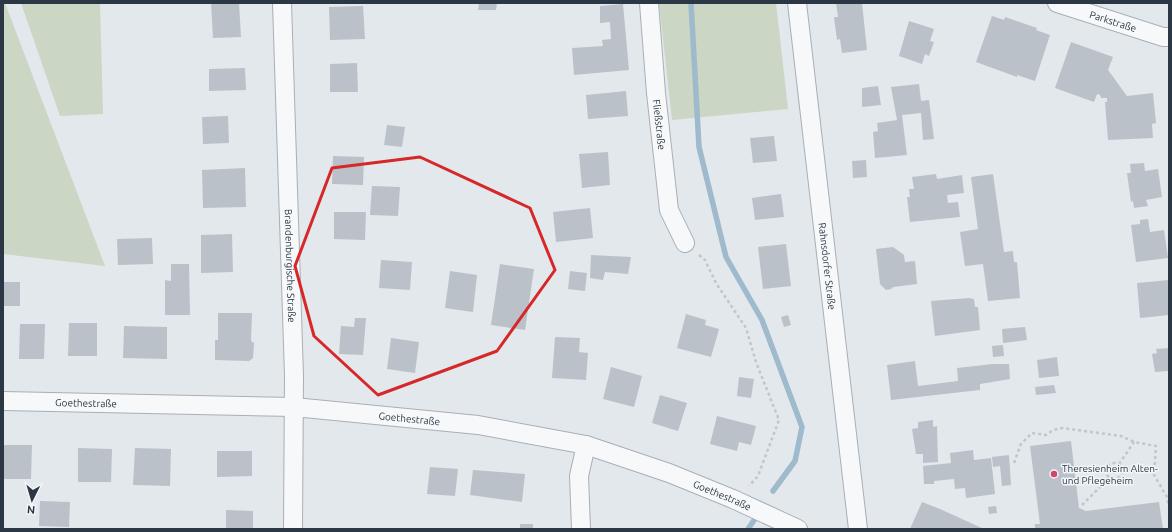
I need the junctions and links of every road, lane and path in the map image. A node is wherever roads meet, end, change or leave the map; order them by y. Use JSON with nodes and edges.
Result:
{"nodes":[{"id":1,"x":282,"y":3,"type":"edge"},
{"id":2,"x":649,"y":3,"type":"edge"},
{"id":3,"x":797,"y":3,"type":"edge"},
{"id":4,"x":1057,"y":3,"type":"edge"},
{"id":5,"x":1169,"y":37,"type":"edge"},
{"id":6,"x":685,"y":243,"type":"joint"},
{"id":7,"x":3,"y":401,"type":"edge"},
{"id":8,"x":294,"y":408,"type":"junction"},
{"id":9,"x":1134,"y":442,"type":"junction"},
{"id":10,"x":586,"y":445,"type":"junction"},
{"id":11,"x":1014,"y":463,"type":"dead end"},
{"id":12,"x":1119,"y":464,"type":"junction"},
{"id":13,"x":1109,"y":478,"type":"junction"},
{"id":14,"x":733,"y":499,"type":"junction"},
{"id":15,"x":1082,"y":505,"type":"dead end"},
{"id":16,"x":1169,"y":507,"type":"edge"},
{"id":17,"x":791,"y":526,"type":"edge"},
{"id":18,"x":293,"y":529,"type":"edge"},
{"id":19,"x":581,"y":529,"type":"edge"},
{"id":20,"x":858,"y":529,"type":"edge"}],
"edges":[{"from":1,"to":8,"type":"street","name":"Brandenburgische Straße"},
{"from":2,"to":6,"type":"street","name":"Fließstraße"},
{"from":3,"to":20,"type":"street","name":"Rahnsdorfer Straße"},
{"from":4,"to":5,"type":"street","name":"Parkstraße"},
{"from":6,"to":14,"type":"path"},
{"from":7,"to":8,"type":"street","name":"Goethestraße"},
{"from":8,"to":10,"type":"street","name":"Goethestraße"},
{"from":8,"to":18,"type":"street","name":"Brandenburgische Straße"},
{"from":9,"to":11,"type":"path"},
{"from":9,"to":12,"type":"path"},
{"from":9,"to":16,"type":"path"},
{"from":10,"to":14,"type":"street","name":"Goethestraße"},
{"from":10,"to":19,"type":"street"},
{"from":12,"to":13,"type":"path"},
{"from":12,"to":13,"type":"path"},
{"from":13,"to":15,"type":"path"},
{"from":14,"to":17,"type":"street","name":"Goethestraße"}]}
